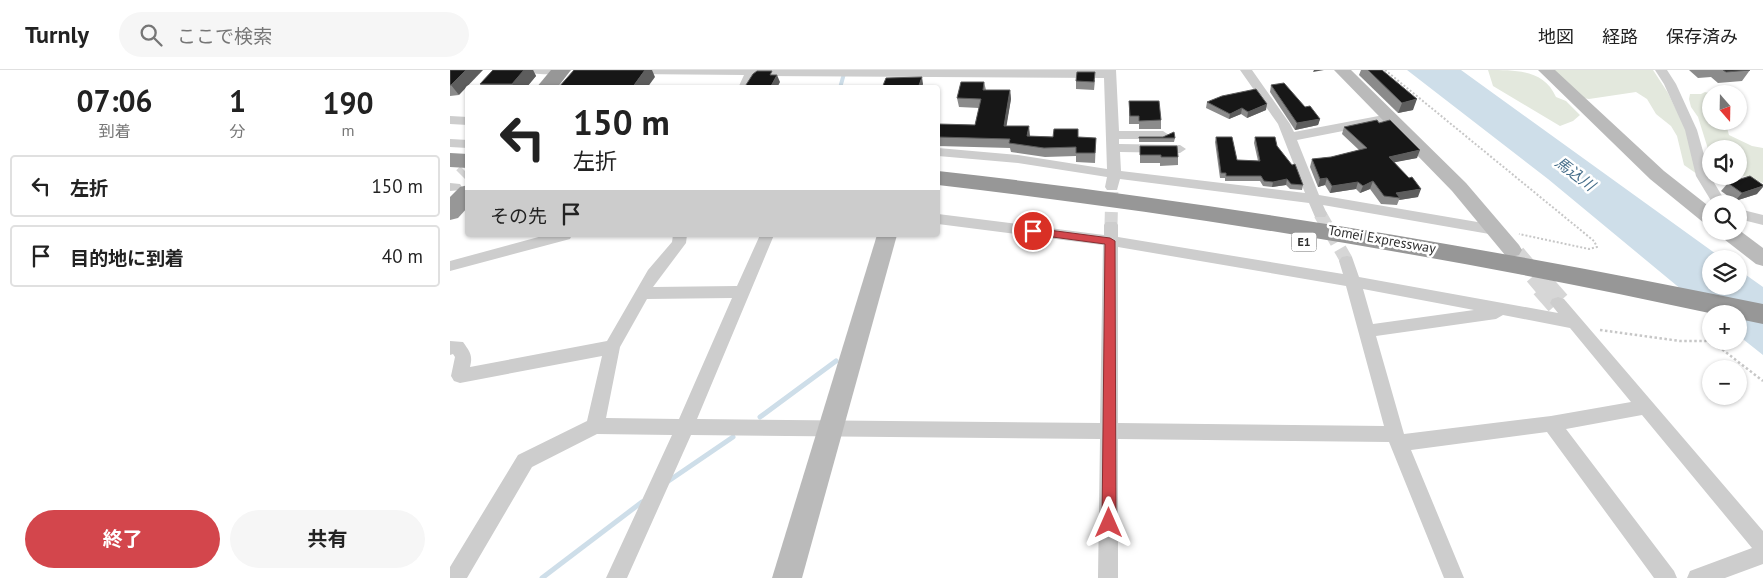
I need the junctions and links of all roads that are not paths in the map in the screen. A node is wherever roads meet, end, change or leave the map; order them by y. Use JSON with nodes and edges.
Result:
{"nodes":[{"id":1,"x":529,"y":70,"type":"edge"},
{"id":2,"x":561,"y":70,"type":"edge"},
{"id":3,"x":575,"y":70,"type":"edge"},
{"id":4,"x":1246,"y":70,"type":"edge"},
{"id":5,"x":1342,"y":70,"type":"edge"},
{"id":6,"x":1546,"y":70,"type":"edge"},
{"id":7,"x":1661,"y":70,"type":"edge"},
{"id":8,"x":624,"y":71,"type":"edge"},
{"id":9,"x":753,"y":71,"type":"edge"},
{"id":10,"x":935,"y":71,"type":"edge"},
{"id":11,"x":1110,"y":72,"type":"edge"},
{"id":12,"x":548,"y":85,"type":"edge"},
{"id":13,"x":562,"y":85,"type":"edge"},
{"id":14,"x":746,"y":85,"type":"edge"},
{"id":15,"x":931,"y":85,"type":"edge"},
{"id":16,"x":1389,"y":118,"type":"junction"},
{"id":17,"x":450,"y":120,"type":"edge"},
{"id":18,"x":465,"y":121,"type":"edge"},
{"id":19,"x":1112,"y":135,"type":"junction"},
{"id":20,"x":1163,"y":135,"type":"edge"},
{"id":21,"x":1290,"y":137,"type":"junction"},
{"id":22,"x":450,"y":143,"type":"edge"},
{"id":23,"x":465,"y":146,"type":"edge"},
{"id":24,"x":465,"y":146,"type":"edge"},
{"id":25,"x":450,"y":148,"type":"edge"},
{"id":26,"x":1113,"y":148,"type":"junction"},
{"id":27,"x":1180,"y":149,"type":"dead end"},
{"id":28,"x":940,"y":152,"type":"edge"},
{"id":29,"x":458,"y":177,"type":"edge"},
{"id":30,"x":940,"y":178,"type":"edge"},
{"id":31,"x":1113,"y":180,"type":"junction"},
{"id":32,"x":940,"y":192,"type":"edge"},
{"id":33,"x":1715,"y":195,"type":"edge"},
{"id":34,"x":1315,"y":199,"type":"junction"},
{"id":35,"x":1702,"y":208,"type":"edge"},
{"id":36,"x":450,"y":212,"type":"edge"},
{"id":37,"x":1320,"y":214,"type":"tunnel mouth"},
{"id":38,"x":1747,"y":216,"type":"edge"},
{"id":39,"x":940,"y":219,"type":"edge"},
{"id":40,"x":1763,"y":220,"type":"edge"},
{"id":41,"x":1495,"y":230,"type":"junction"},
{"id":42,"x":1110,"y":233,"type":"junction"},
{"id":43,"x":558,"y":237,"type":"edge"},
{"id":44,"x":680,"y":237,"type":"edge"},
{"id":45,"x":766,"y":237,"type":"edge"},
{"id":46,"x":886,"y":237,"type":"edge"},
{"id":47,"x":1739,"y":240,"type":"edge"},
{"id":48,"x":1512,"y":250,"type":"tunnel mouth"},
{"id":49,"x":1763,"y":259,"type":"edge"},
{"id":50,"x":1347,"y":261,"type":"tunnel mouth"},
{"id":51,"x":450,"y":266,"type":"edge"},
{"id":52,"x":1351,"y":281,"type":"junction"},
{"id":53,"x":742,"y":292,"type":"junction"},
{"id":54,"x":643,"y":293,"type":"junction"},
{"id":55,"x":1558,"y":303,"type":"tunnel mouth"},
{"id":56,"x":1510,"y":312,"type":"junction"},
{"id":57,"x":1763,"y":314,"type":"edge"},
{"id":58,"x":1702,"y":318,"type":"edge"},
{"id":59,"x":1576,"y":323,"type":"junction"},
{"id":60,"x":1747,"y":328,"type":"edge"},
{"id":61,"x":1367,"y":331,"type":"junction"},
{"id":62,"x":1763,"y":331,"type":"edge"},
{"id":63,"x":612,"y":347,"type":"junction"},
{"id":64,"x":450,"y":348,"type":"edge"},
{"id":65,"x":1646,"y":406,"type":"junction"},
{"id":66,"x":1551,"y":424,"type":"junction"},
{"id":67,"x":594,"y":426,"type":"junction"},
{"id":68,"x":686,"y":427,"type":"junction"},
{"id":69,"x":832,"y":427,"type":"junction"},
{"id":70,"x":1109,"y":430,"type":"junction"},
{"id":71,"x":1396,"y":438,"type":"junction"},
{"id":72,"x":1763,"y":546,"type":"edge"},
{"id":73,"x":1763,"y":554,"type":"edge"},
{"id":74,"x":455,"y":578,"type":"edge"},
{"id":75,"x":616,"y":578,"type":"edge"},
{"id":76,"x":787,"y":578,"type":"edge"},
{"id":77,"x":1108,"y":578,"type":"edge"},
{"id":78,"x":1454,"y":578,"type":"edge"},
{"id":79,"x":1667,"y":578,"type":"edge"},
{"id":80,"x":1697,"y":578,"type":"edge"}],
"edges":[{"from":1,"to":2,"type":"street"},
{"from":2,"to":12,"type":"highway"},
{"from":3,"to":13,"type":"highway"},
{"from":4,"to":21,"type":"street"},
{"from":5,"to":16,"type":"street"},
{"from":6,"to":35,"type":"street"},
{"from":7,"to":33,"type":"street"},
{"from":8,"to":9,"type":"street"},
{"from":9,"to":10,"type":"street"},
{"from":9,"to":14,"type":"street"},
{"from":10,"to":11,"type":"street"},
{"from":10,"to":15,"type":"street"},
{"from":11,"to":19,"type":"street"},
{"from":16,"to":21,"type":"street"},
{"from":16,"to":41,"type":"street"},
{"from":17,"to":18,"type":"street"},
{"from":19,"to":20,"type":"street"},
{"from":19,"to":26,"type":"street"},
{"from":21,"to":34,"type":"street"},
{"from":22,"to":23,"type":"lane"},
{"from":24,"to":25,"type":"highway"},
{"from":26,"to":27,"type":"street"},
{"from":26,"to":31,"type":"street"},
{"from":28,"to":31,"type":"street"},
{"from":29,"to":36,"type":"highway"},
{"from":30,"to":57,"type":"highway","name":"Tomei Expressway","number":"E1"},
{"from":31,"to":34,"type":"street"},
{"from":32,"to":58,"type":"highway","name":"Tomei Expressway","number":"E1"},
{"from":34,"to":37,"type":"street"},
{"from":34,"to":41,"type":"street"},
{"from":38,"to":40,"type":"street"},
{"from":39,"to":42,"type":"street"},
{"from":41,"to":48,"type":"street"},
{"from":42,"to":52,"type":"street"},
{"from":42,"to":70,"type":"street"},
{"from":43,"to":51,"type":"street"},
{"from":44,"to":54,"type":"street"},
{"from":45,"to":53,"type":"street"},
{"from":46,"to":69,"type":"street"},
{"from":47,"to":49,"type":"street"},
{"from":50,"to":52,"type":"street"},
{"from":52,"to":56,"type":"street"},
{"from":52,"to":61,"type":"street"},
{"from":53,"to":54,"type":"street"},
{"from":53,"to":68,"type":"street"},
{"from":54,"to":63,"type":"street"},
{"from":55,"to":59,"type":"street"},
{"from":56,"to":59,"type":"street"},
{"from":56,"to":61,"type":"street"},
{"from":59,"to":65,"type":"street"},
{"from":60,"to":62,"type":"highway"},
{"from":61,"to":71,"type":"street"},
{"from":63,"to":64,"type":"street"},
{"from":63,"to":67,"type":"street"},
{"from":65,"to":66,"type":"street"},
{"from":65,"to":72,"type":"street"},
{"from":66,"to":71,"type":"street"},
{"from":66,"to":79,"type":"street"},
{"from":67,"to":68,"type":"street"},
{"from":67,"to":74,"type":"street"},
{"from":68,"to":69,"type":"street"},
{"from":68,"to":75,"type":"street"},
{"from":69,"to":70,"type":"street"},
{"from":69,"to":76,"type":"street"},
{"from":70,"to":71,"type":"street"},
{"from":70,"to":77,"type":"street"},
{"from":71,"to":78,"type":"street"},
{"from":73,"to":80,"type":"street"}]}
